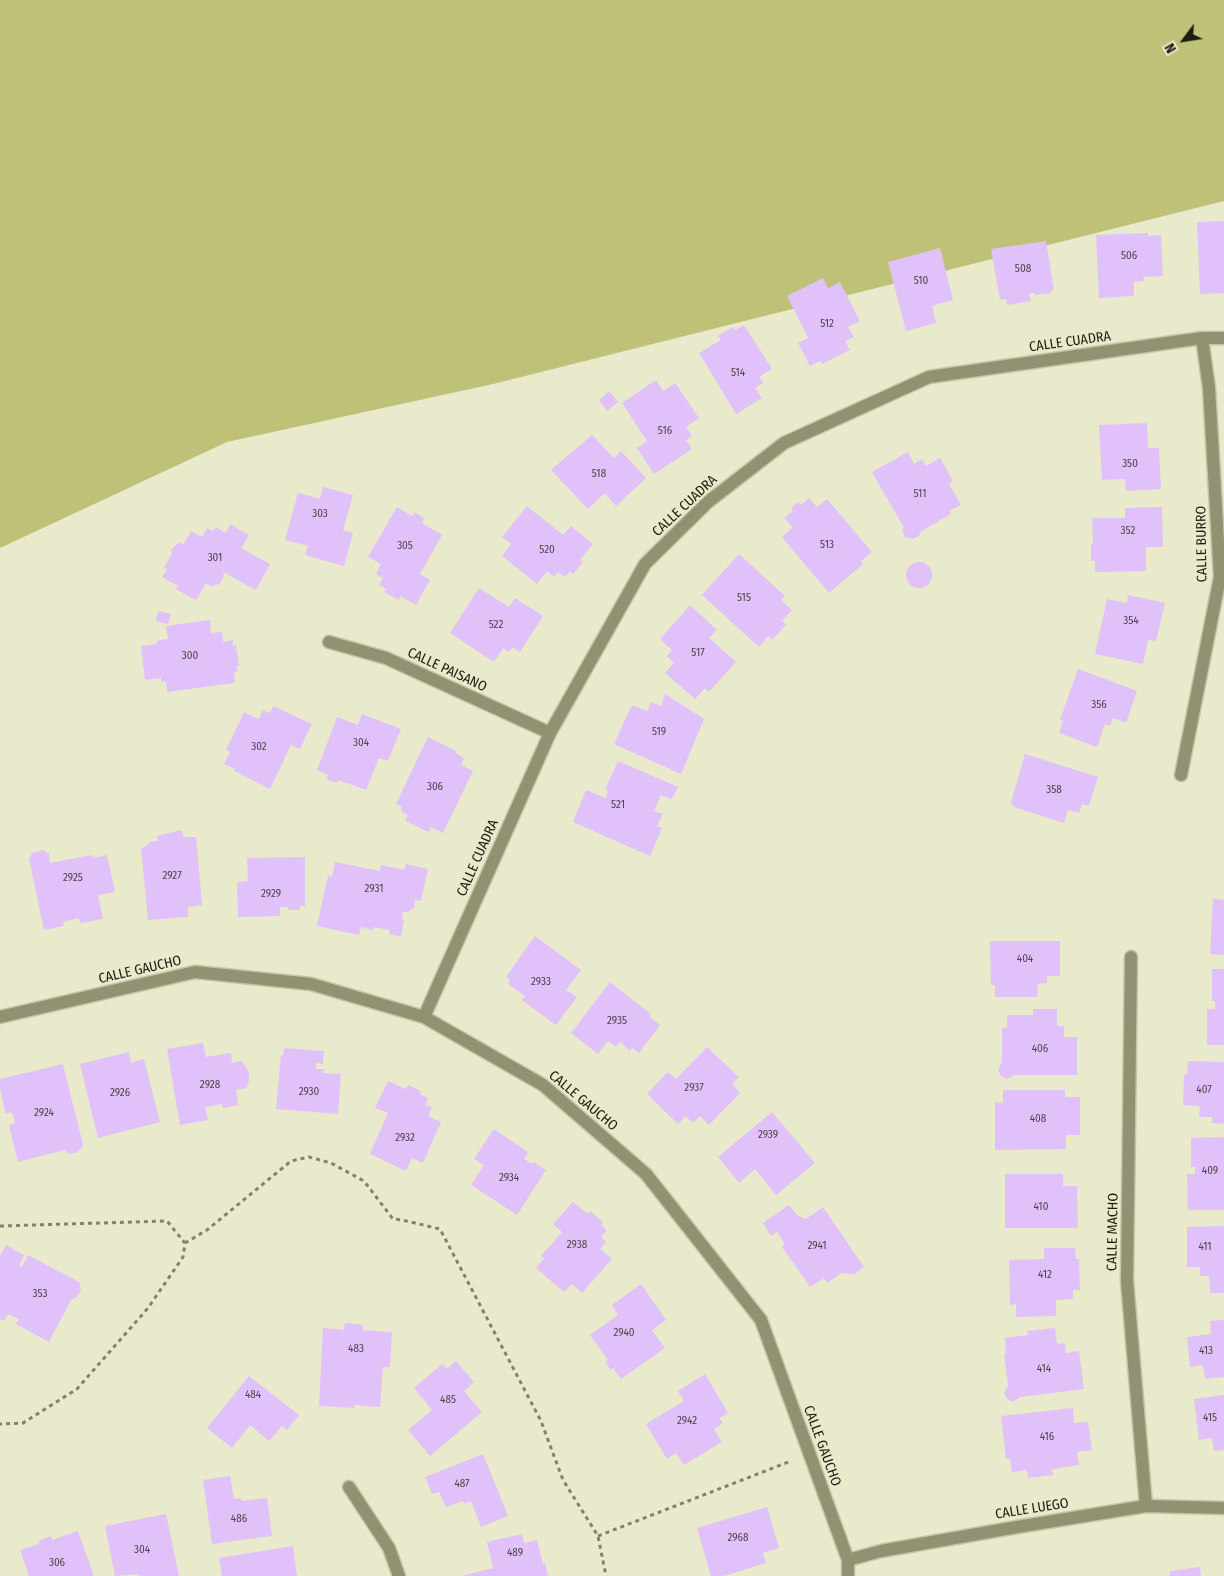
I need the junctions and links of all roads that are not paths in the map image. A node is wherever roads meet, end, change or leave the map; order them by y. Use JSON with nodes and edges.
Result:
{"nodes":[{"id":1,"x":1202,"y":338,"type":"junction"},
{"id":2,"x":1224,"y":338,"type":"edge"},
{"id":3,"x":329,"y":642,"type":"dead end"},
{"id":4,"x":550,"y":734,"type":"junction"},
{"id":5,"x":1181,"y":775,"type":"dead end"},
{"id":6,"x":1131,"y":957,"type":"dead end"},
{"id":7,"x":0,"y":1017,"type":"edge"},
{"id":8,"x":424,"y":1017,"type":"junction"},
{"id":9,"x":349,"y":1487,"type":"dead end"},
{"id":10,"x":1146,"y":1506,"type":"junction"},
{"id":11,"x":1224,"y":1508,"type":"edge"},
{"id":12,"x":848,"y":1560,"type":"junction"},
{"id":13,"x":399,"y":1576,"type":"edge"},
{"id":14,"x":848,"y":1576,"type":"edge"}],
"edges":[{"from":1,"to":2,"type":"street","name":"CALLE CUADRA"},
{"from":1,"to":4,"type":"street","name":"CALLE CUADRA"},
{"from":1,"to":5,"type":"street","name":"CALLE BURRO"},
{"from":3,"to":4,"type":"street","name":"CALLE PAISANO"},
{"from":4,"to":8,"type":"street","name":"CALLE CUADRA"},
{"from":6,"to":10,"type":"street","name":"CALLE MACHO"},
{"from":7,"to":8,"type":"street","name":"CALLE GAUCHO"},
{"from":8,"to":12,"type":"street","name":"CALLE GAUCHO"},
{"from":9,"to":13,"type":"street"},
{"from":10,"to":11,"type":"street","name":"CALLE LUEGO"},
{"from":10,"to":12,"type":"street","name":"CALLE LUEGO"},
{"from":12,"to":14,"type":"street","name":"CALLE GAUCHO"}]}
